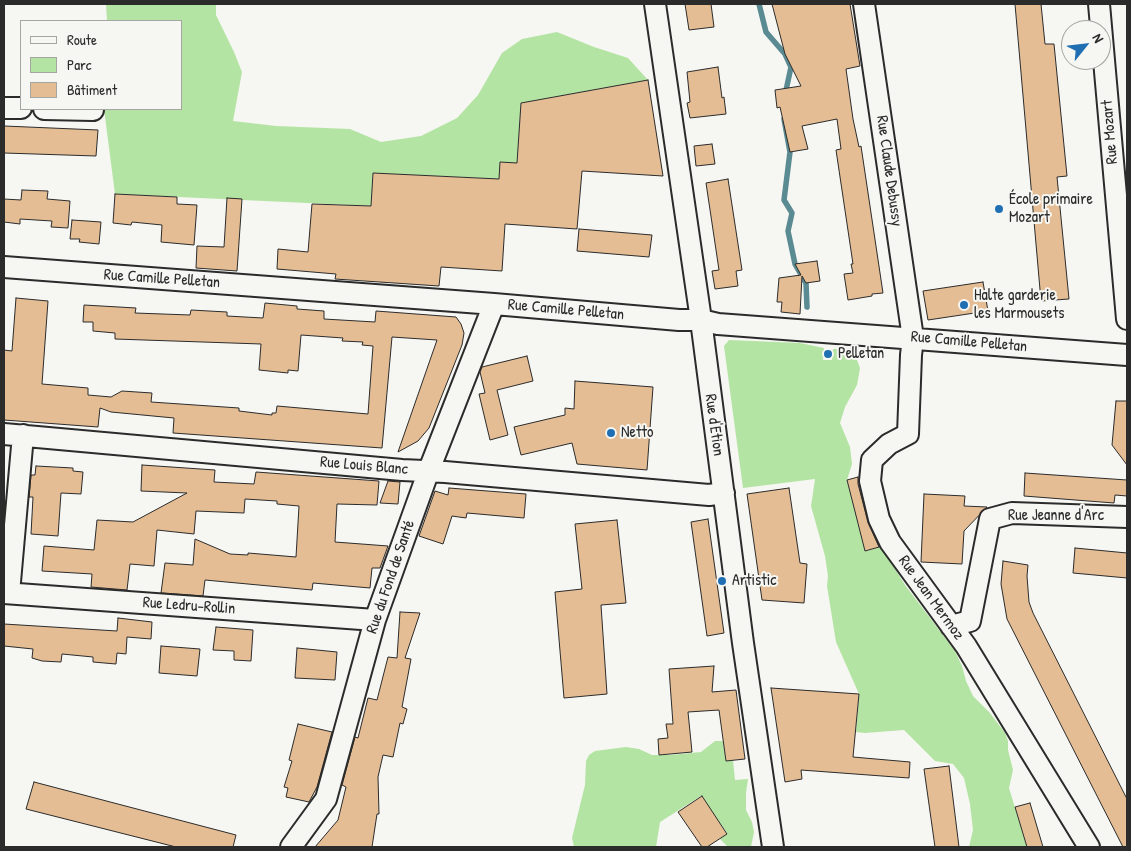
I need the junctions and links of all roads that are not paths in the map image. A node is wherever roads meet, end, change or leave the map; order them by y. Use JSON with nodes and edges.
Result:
{"nodes":[{"id":1,"x":655,"y":4,"type":"edge"},
{"id":2,"x":864,"y":4,"type":"edge"},
{"id":3,"x":1099,"y":4,"type":"edge"},
{"id":4,"x":4,"y":108,"type":"edge"},
{"id":5,"x":20,"y":108,"type":"edge"},
{"id":6,"x":4,"y":267,"type":"edge"},
{"id":7,"x":494,"y":304,"type":"junction"},
{"id":8,"x":1127,"y":319,"type":"edge"},
{"id":9,"x":701,"y":320,"type":"junction"},
{"id":10,"x":913,"y":338,"type":"junction"},
{"id":11,"x":1127,"y":354,"type":"edge"},
{"id":12,"x":13,"y":435,"type":"edge"},
{"id":13,"x":429,"y":470,"type":"junction"},
{"id":14,"x":724,"y":493,"type":"junction"},
{"id":15,"x":1127,"y":516,"type":"edge"},
{"id":16,"x":6,"y":593,"type":"edge"},
{"id":17,"x":375,"y":620,"type":"junction"},
{"id":18,"x":951,"y":626,"type":"junction"},
{"id":19,"x":291,"y":847,"type":"edge"},
{"id":20,"x":773,"y":847,"type":"edge"},
{"id":21,"x":1090,"y":847,"type":"edge"}],
"edges":[{"from":1,"to":9,"type":"street","name":"Rue d'Etion"},
{"from":2,"to":10,"type":"street","name":"Rue Claude Debussy"},
{"from":3,"to":8,"type":"street","name":"Rue Mozart"},
{"from":4,"to":5,"type":"street"},
{"from":6,"to":7,"type":"street","name":"Rue Camille Pelletan"},
{"from":7,"to":9,"type":"street","name":"Rue Camille Pelletan"},
{"from":7,"to":13,"type":"street","name":"Rue du Fond de Santé"},
{"from":9,"to":10,"type":"street","name":"Rue Camille Pelletan"},
{"from":9,"to":14,"type":"street","name":"Rue d'Etion"},
{"from":10,"to":11,"type":"street","name":"Rue Camille Pelletan"},
{"from":10,"to":18,"type":"street","name":"Rue Jean Mermoz"},
{"from":12,"to":13,"type":"street","name":"Rue Louis Blanc"},
{"from":12,"to":16,"type":"street"},
{"from":13,"to":14,"type":"street","name":"Rue Louis Blanc"},
{"from":13,"to":17,"type":"street","name":"Rue du Fond de Santé"},
{"from":14,"to":20,"type":"street","name":"Rue d'Etion"},
{"from":15,"to":18,"type":"street","name":"Rue Jeanne d'Arc"},
{"from":16,"to":17,"type":"street","name":"Rue Ledru-Rollin"},
{"from":17,"to":19,"type":"street","name":"Rue du Fond de Santé"},
{"from":18,"to":21,"type":"street","name":"Rue Jean Mermoz"}]}
